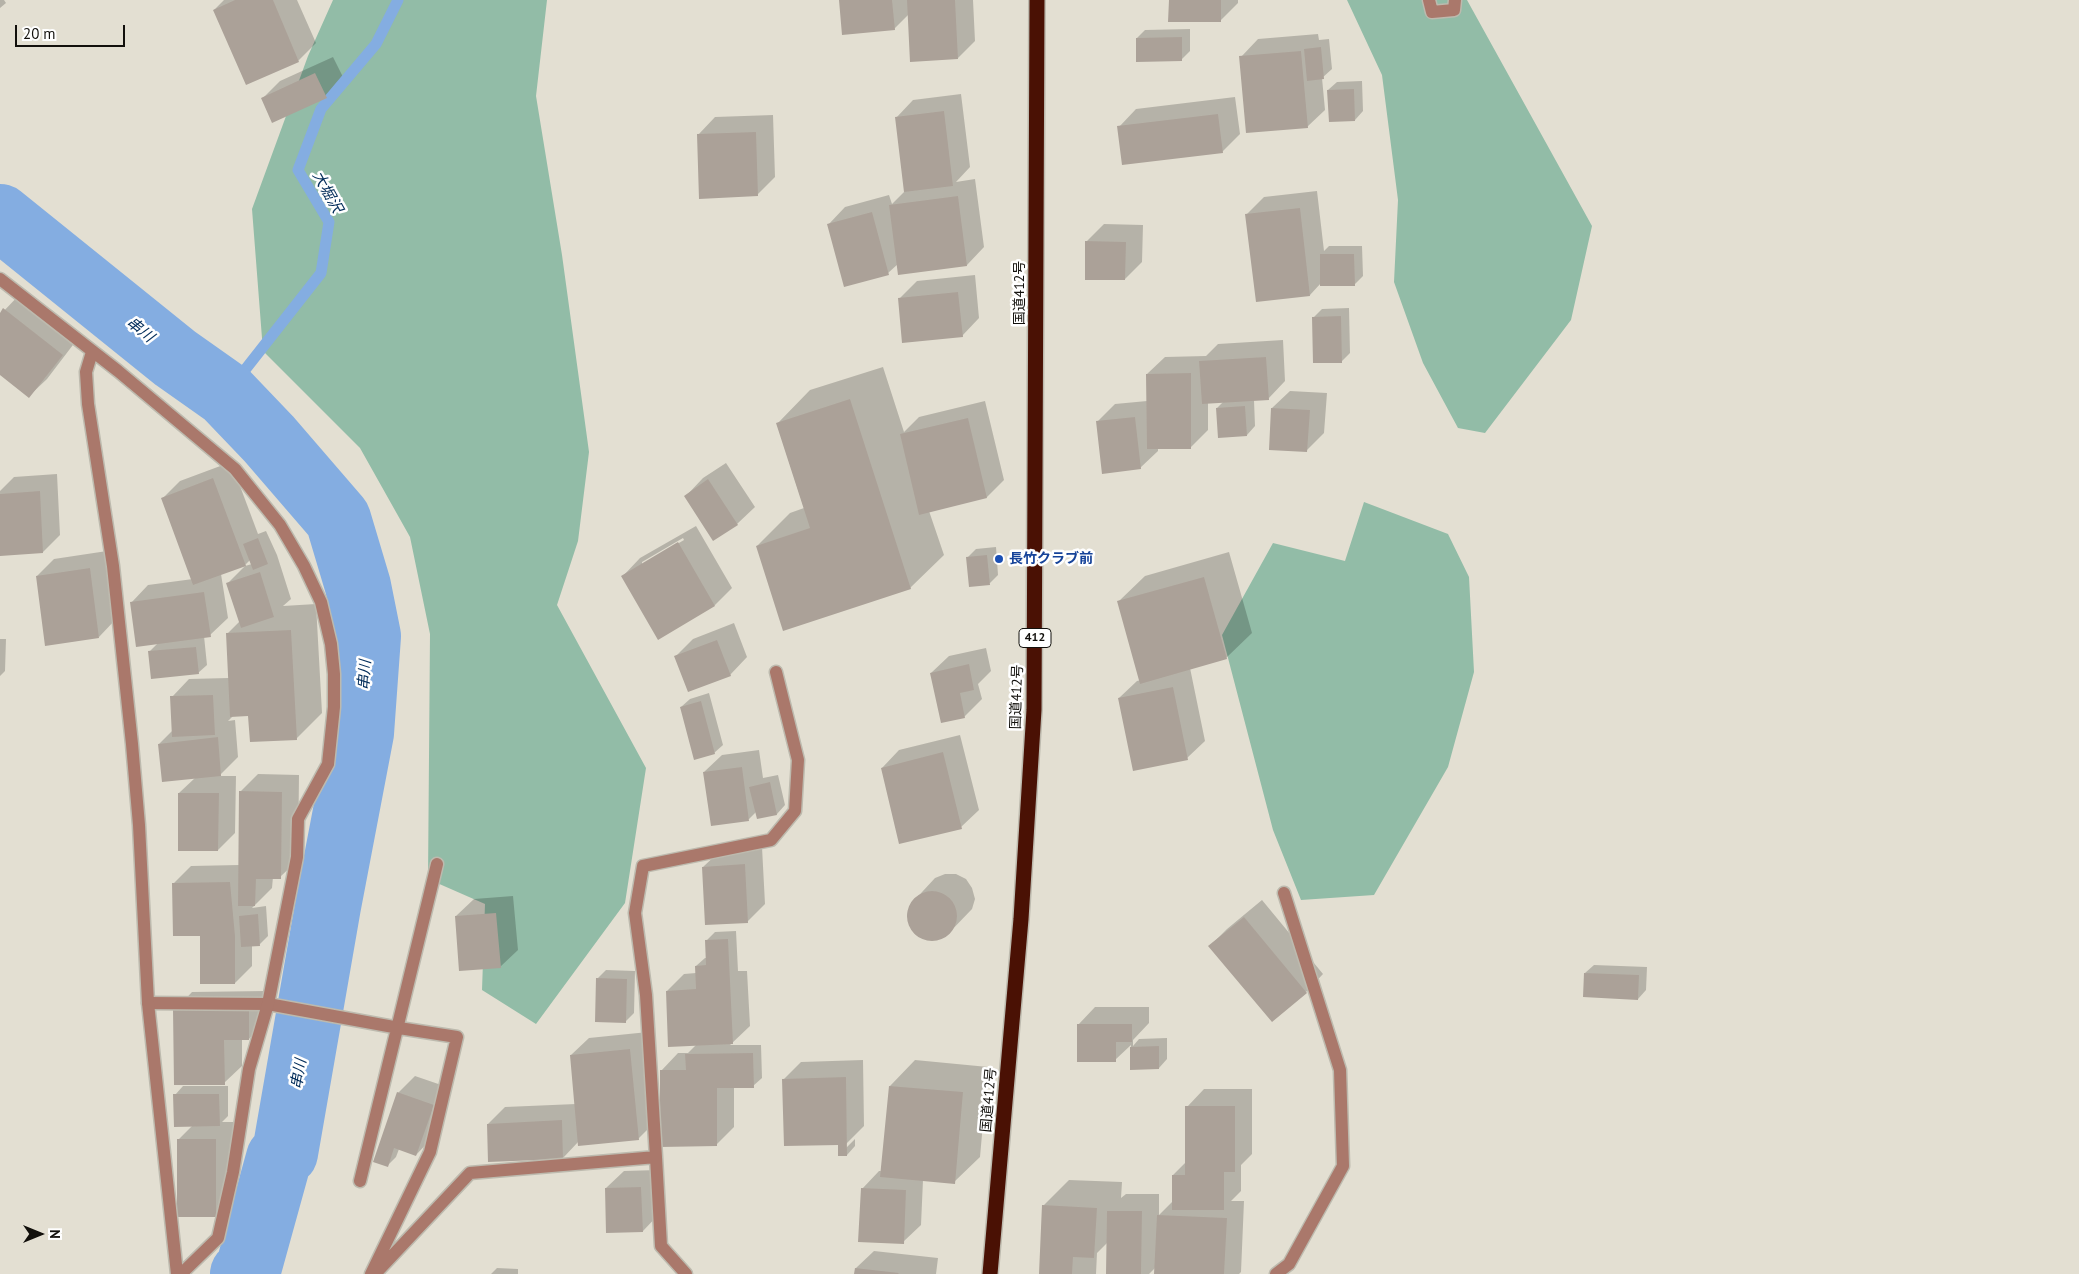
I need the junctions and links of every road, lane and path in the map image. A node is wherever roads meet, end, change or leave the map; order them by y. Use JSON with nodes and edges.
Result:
{"nodes":[{"id":1,"x":1037,"y":0,"type":"edge"},
{"id":2,"x":1429,"y":0,"type":"edge"},
{"id":3,"x":1456,"y":0,"type":"edge"},
{"id":4,"x":0,"y":279,"type":"edge"},
{"id":5,"x":92,"y":352,"type":"junction"},
{"id":6,"x":776,"y":672,"type":"dead end"},
{"id":7,"x":437,"y":864,"type":"dead end"},
{"id":8,"x":1284,"y":893,"type":"dead end"},
{"id":9,"x":148,"y":1003,"type":"junction"},
{"id":10,"x":268,"y":1004,"type":"junction"},
{"id":11,"x":399,"y":1028,"type":"junction"},
{"id":12,"x":656,"y":1158,"type":"junction"},
{"id":13,"x":360,"y":1181,"type":"dead end"},
{"id":14,"x":179,"y":1274,"type":"edge"},
{"id":15,"x":371,"y":1274,"type":"edge"},
{"id":16,"x":375,"y":1274,"type":"edge"},
{"id":17,"x":686,"y":1274,"type":"edge"},
{"id":18,"x":990,"y":1274,"type":"edge"},
{"id":19,"x":1276,"y":1274,"type":"edge"}],
"edges":[{"from":1,"to":18,"type":"highway","name":"国道412号","number":"412"},
{"from":2,"to":3,"type":"street"},
{"from":4,"to":5,"type":"street"},
{"from":5,"to":9,"type":"street"},
{"from":5,"to":10,"type":"street"},
{"from":6,"to":12,"type":"street"},
{"from":7,"to":11,"type":"street"},
{"from":8,"to":19,"type":"street"},
{"from":9,"to":10,"type":"street"},
{"from":9,"to":14,"type":"street"},
{"from":10,"to":11,"type":"street"},
{"from":10,"to":14,"type":"street"},
{"from":11,"to":13,"type":"street"},
{"from":11,"to":15,"type":"street"},
{"from":12,"to":16,"type":"street"},
{"from":12,"to":17,"type":"street"}]}
